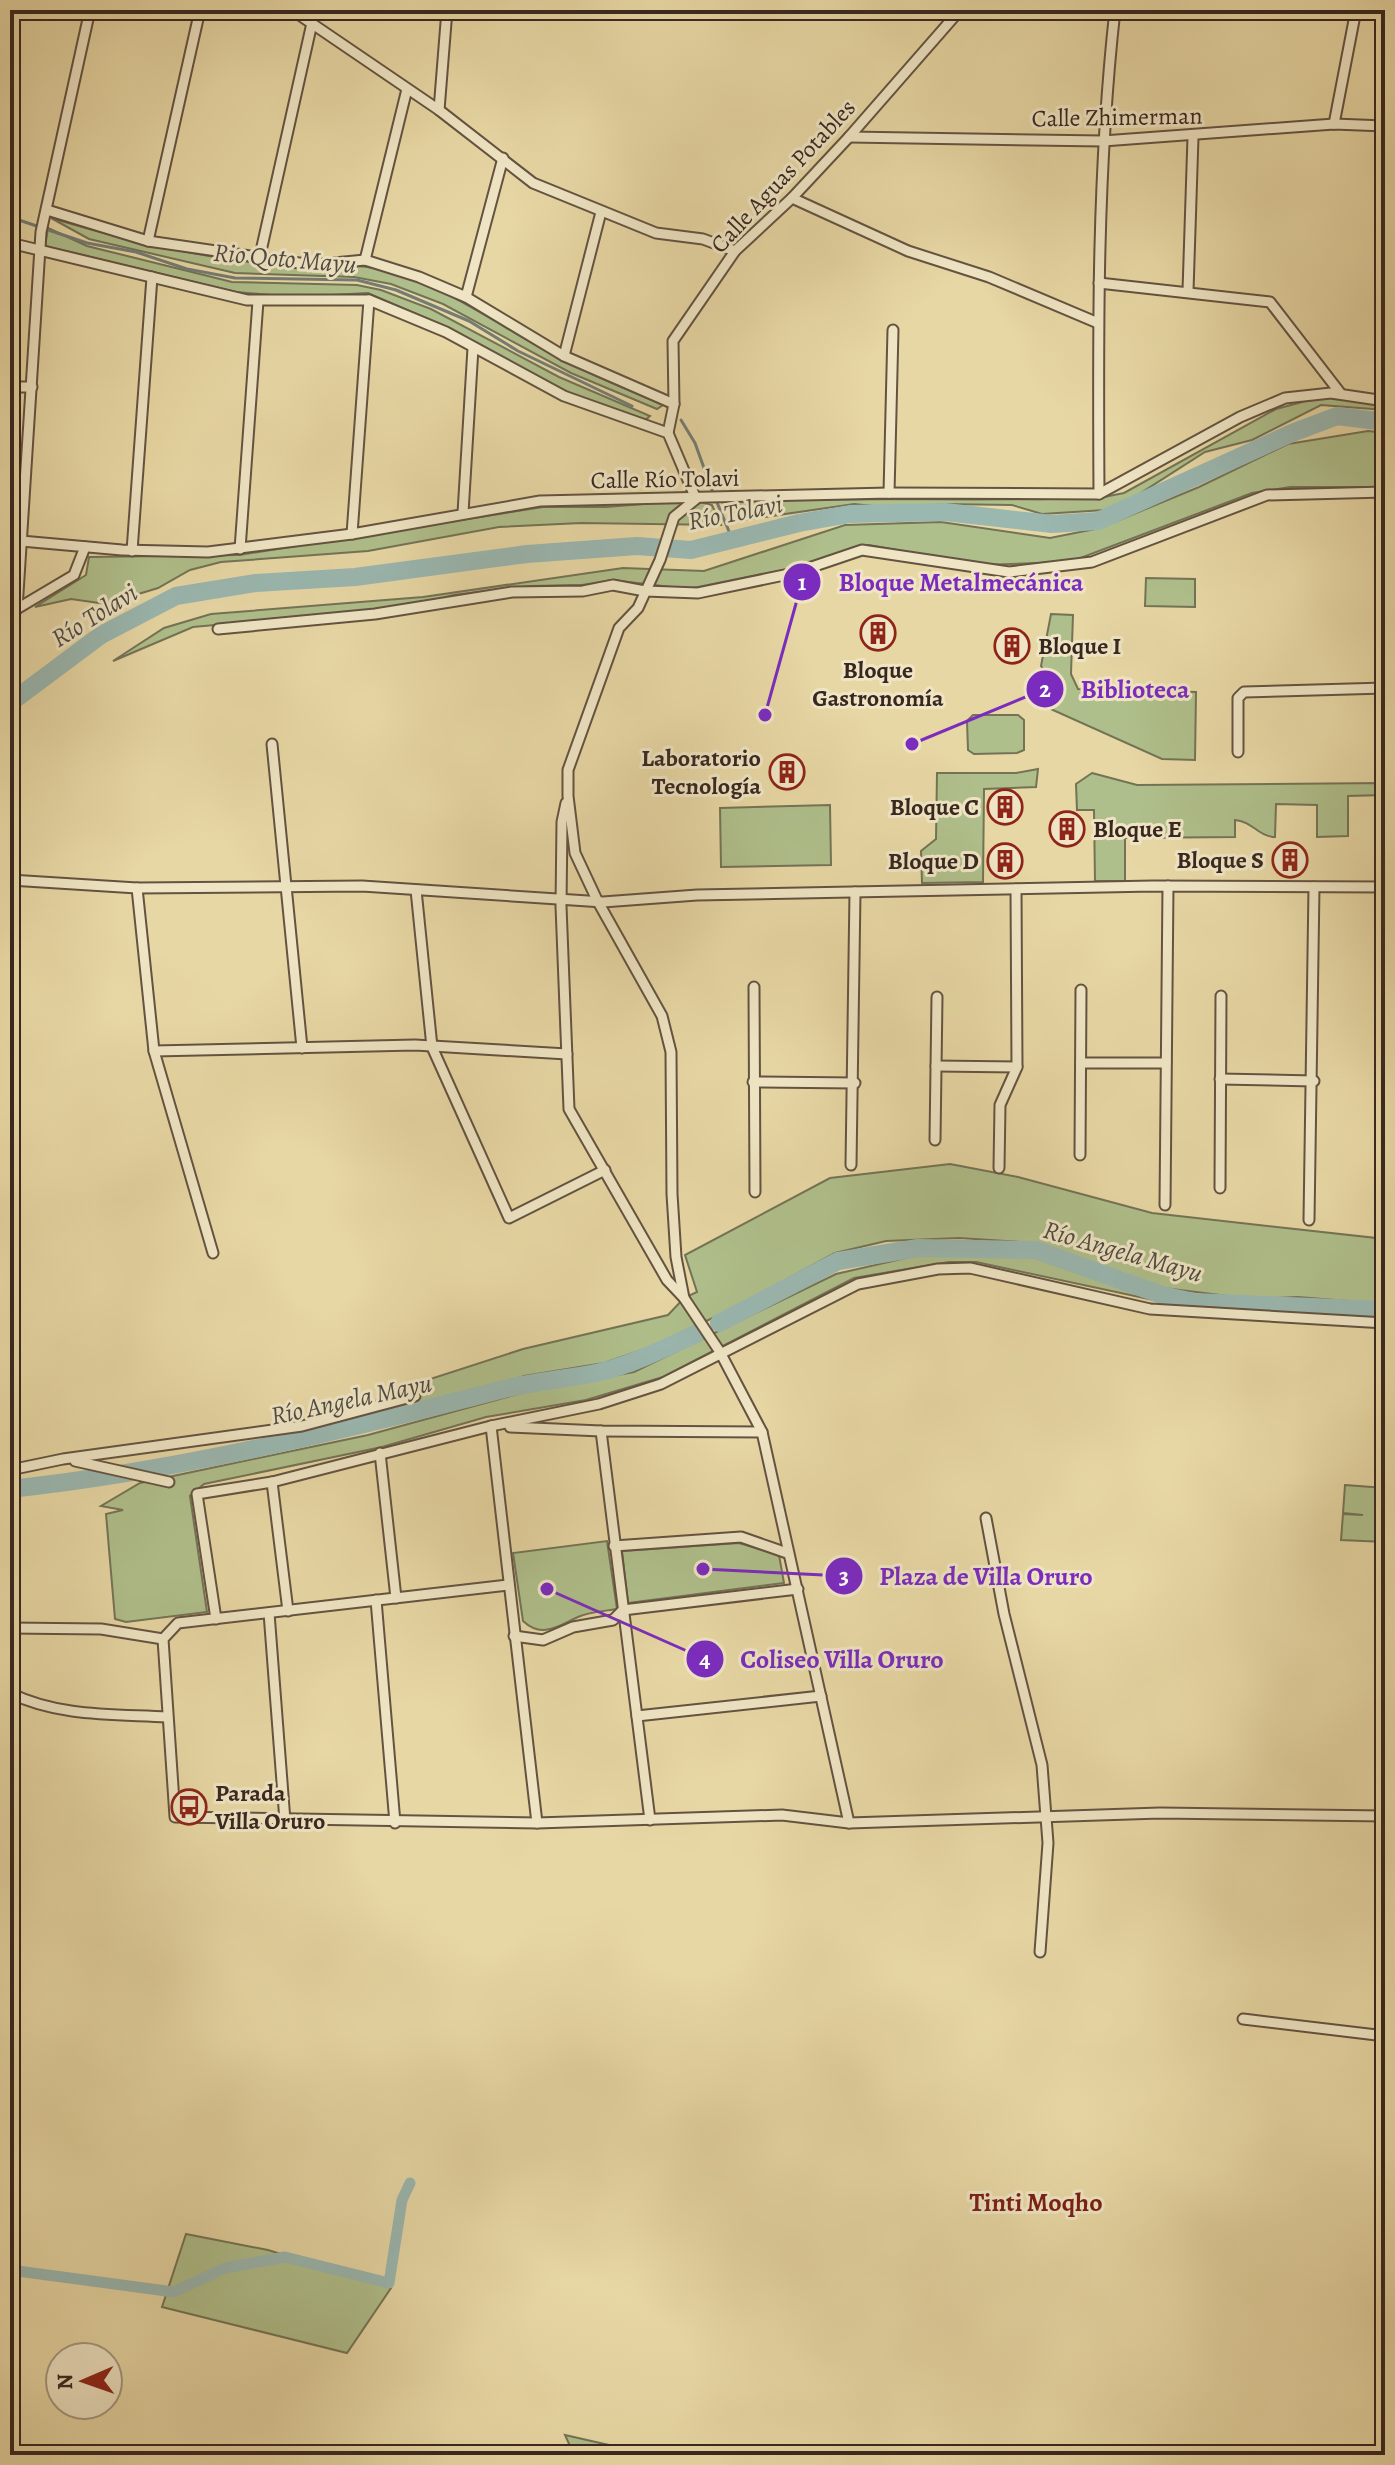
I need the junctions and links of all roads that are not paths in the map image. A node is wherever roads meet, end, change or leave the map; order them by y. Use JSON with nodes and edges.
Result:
{"nodes":[{"id":1,"x":90,"y":10,"type":"edge"},
{"id":2,"x":200,"y":10,"type":"edge"},
{"id":3,"x":292,"y":10,"type":"edge"},
{"id":4,"x":447,"y":10,"type":"edge"},
{"id":5,"x":960,"y":10,"type":"edge"},
{"id":6,"x":1115,"y":10,"type":"edge"},
{"id":7,"x":1356,"y":10,"type":"edge"},
{"id":8,"x":312,"y":23,"type":"junction"},
{"id":9,"x":407,"y":89,"type":"junction"},
{"id":10,"x":439,"y":110,"type":"junction"},
{"id":11,"x":1334,"y":124,"type":"junction"},
{"id":12,"x":1385,"y":126,"type":"edge"},
{"id":13,"x":849,"y":137,"type":"junction"},
{"id":14,"x":1193,"y":137,"type":"junction"},
{"id":15,"x":1103,"y":141,"type":"junction"},
{"id":16,"x":503,"y":158,"type":"junction"},
{"id":17,"x":792,"y":198,"type":"junction"},
{"id":18,"x":601,"y":212,"type":"junction"},
{"id":19,"x":46,"y":214,"type":"junction"},
{"id":20,"x":148,"y":241,"type":"junction"},
{"id":21,"x":10,"y":243,"type":"edge"},
{"id":22,"x":39,"y":249,"type":"junction"},
{"id":23,"x":735,"y":251,"type":"junction"},
{"id":24,"x":259,"y":260,"type":"junction"},
{"id":25,"x":365,"y":260,"type":"junction"},
{"id":26,"x":152,"y":277,"type":"junction"},
{"id":27,"x":1099,"y":283,"type":"junction"},
{"id":28,"x":1188,"y":291,"type":"junction"},
{"id":29,"x":466,"y":297,"type":"junction"},
{"id":30,"x":369,"y":300,"type":"junction"},
{"id":31,"x":258,"y":301,"type":"junction"},
{"id":32,"x":1098,"y":323,"type":"junction"},
{"id":33,"x":893,"y":330,"type":"dead end"},
{"id":34,"x":473,"y":348,"type":"junction"},
{"id":35,"x":564,"y":356,"type":"junction"},
{"id":36,"x":10,"y":387,"type":"edge"},
{"id":37,"x":32,"y":387,"type":"junction"},
{"id":38,"x":1341,"y":394,"type":"junction"},
{"id":39,"x":1385,"y":401,"type":"edge"},
{"id":40,"x":674,"y":404,"type":"junction"},
{"id":41,"x":668,"y":433,"type":"junction"},
{"id":42,"x":1385,"y":492,"type":"edge"},
{"id":43,"x":889,"y":493,"type":"junction"},
{"id":44,"x":1099,"y":494,"type":"junction"},
{"id":45,"x":696,"y":499,"type":"junction"},
{"id":46,"x":463,"y":513,"type":"junction"},
{"id":47,"x":352,"y":534,"type":"junction"},
{"id":48,"x":10,"y":540,"type":"edge"},
{"id":49,"x":23,"y":541,"type":"junction"},
{"id":50,"x":85,"y":547,"type":"junction"},
{"id":51,"x":240,"y":549,"type":"junction"},
{"id":52,"x":132,"y":551,"type":"junction"},
{"id":53,"x":645,"y":591,"type":"junction"},
{"id":54,"x":13,"y":611,"type":"edge"},
{"id":55,"x":218,"y":629,"type":"dead end"},
{"id":56,"x":1385,"y":688,"type":"edge"},
{"id":57,"x":272,"y":744,"type":"dead end"},
{"id":58,"x":1238,"y":752,"type":"dead end"},
{"id":59,"x":568,"y":796,"type":"junction"},
{"id":60,"x":10,"y":880,"type":"edge"},
{"id":61,"x":287,"y":886,"type":"junction"},
{"id":62,"x":1168,"y":886,"type":"junction"},
{"id":63,"x":1314,"y":887,"type":"junction"},
{"id":64,"x":1385,"y":887,"type":"edge"},
{"id":65,"x":137,"y":888,"type":"junction"},
{"id":66,"x":1016,"y":889,"type":"junction"},
{"id":67,"x":416,"y":890,"type":"junction"},
{"id":68,"x":855,"y":892,"type":"junction"},
{"id":69,"x":561,"y":897,"type":"junction"},
{"id":70,"x":597,"y":900,"type":"junction"},
{"id":71,"x":754,"y":987,"type":"dead end"},
{"id":72,"x":1081,"y":990,"type":"dead end"},
{"id":73,"x":1221,"y":996,"type":"dead end"},
{"id":74,"x":937,"y":997,"type":"dead end"},
{"id":75,"x":432,"y":1047,"type":"junction"},
{"id":76,"x":302,"y":1048,"type":"junction"},
{"id":77,"x":154,"y":1051,"type":"junction"},
{"id":78,"x":567,"y":1054,"type":"junction"},
{"id":79,"x":1081,"y":1063,"type":"junction"},
{"id":80,"x":1166,"y":1063,"type":"junction"},
{"id":81,"x":936,"y":1066,"type":"junction"},
{"id":82,"x":1017,"y":1067,"type":"junction"},
{"id":83,"x":1220,"y":1079,"type":"junction"},
{"id":84,"x":1314,"y":1081,"type":"junction"},
{"id":85,"x":753,"y":1082,"type":"junction"},
{"id":86,"x":855,"y":1083,"type":"junction"},
{"id":87,"x":935,"y":1140,"type":"dead end"},
{"id":88,"x":1080,"y":1155,"type":"dead end"},
{"id":89,"x":851,"y":1165,"type":"dead end"},
{"id":90,"x":999,"y":1168,"type":"dead end"},
{"id":91,"x":605,"y":1170,"type":"junction"},
{"id":92,"x":1220,"y":1188,"type":"dead end"},
{"id":93,"x":755,"y":1192,"type":"dead end"},
{"id":94,"x":1165,"y":1205,"type":"dead end"},
{"id":95,"x":1309,"y":1220,"type":"dead end"},
{"id":96,"x":213,"y":1253,"type":"dead end"},
{"id":97,"x":684,"y":1298,"type":"junction"},
{"id":98,"x":1385,"y":1323,"type":"edge"},
{"id":99,"x":720,"y":1352,"type":"junction"},
{"id":100,"x":415,"y":1396,"type":"dead end"},
{"id":101,"x":491,"y":1426,"type":"junction"},
{"id":102,"x":601,"y":1431,"type":"junction"},
{"id":103,"x":762,"y":1432,"type":"junction"},
{"id":104,"x":380,"y":1453,"type":"junction"},
{"id":105,"x":63,"y":1459,"type":"junction"},
{"id":106,"x":10,"y":1470,"type":"edge"},
{"id":107,"x":169,"y":1482,"type":"dead end"},
{"id":108,"x":272,"y":1482,"type":"junction"},
{"id":109,"x":986,"y":1518,"type":"dead end"},
{"id":110,"x":614,"y":1546,"type":"junction"},
{"id":111,"x":787,"y":1553,"type":"junction"},
{"id":112,"x":508,"y":1585,"type":"junction"},
{"id":113,"x":798,"y":1589,"type":"junction"},
{"id":114,"x":396,"y":1598,"type":"junction"},
{"id":115,"x":376,"y":1600,"type":"junction"},
{"id":116,"x":623,"y":1610,"type":"junction"},
{"id":117,"x":288,"y":1611,"type":"junction"},
{"id":118,"x":269,"y":1613,"type":"junction"},
{"id":119,"x":216,"y":1619,"type":"junction"},
{"id":120,"x":10,"y":1628,"type":"edge"},
{"id":121,"x":514,"y":1636,"type":"junction"},
{"id":122,"x":163,"y":1639,"type":"junction"},
{"id":123,"x":10,"y":1693,"type":"edge"},
{"id":124,"x":821,"y":1696,"type":"junction"},
{"id":125,"x":637,"y":1716,"type":"junction"},
{"id":126,"x":167,"y":1717,"type":"junction"},
{"id":127,"x":1385,"y":1816,"type":"edge"},
{"id":128,"x":1045,"y":1819,"type":"junction"},
{"id":129,"x":650,"y":1820,"type":"junction"},
{"id":130,"x":285,"y":1821,"type":"junction"},
{"id":131,"x":395,"y":1823,"type":"junction"},
{"id":132,"x":537,"y":1823,"type":"junction"},
{"id":133,"x":849,"y":1823,"type":"junction"},
{"id":134,"x":1040,"y":1952,"type":"dead end"},
{"id":135,"x":1243,"y":2019,"type":"dead end"},
{"id":136,"x":1385,"y":2036,"type":"edge"}],
"edges":[{"from":1,"to":19,"type":"street"},
{"from":2,"to":20,"type":"street"},
{"from":3,"to":8,"type":"street"},
{"from":4,"to":10,"type":"street"},
{"from":5,"to":13,"type":"street","name":"Calle Aguas Potables"},
{"from":6,"to":15,"type":"street"},
{"from":7,"to":11,"type":"street"},
{"from":8,"to":9,"type":"street"},
{"from":8,"to":24,"type":"street"},
{"from":9,"to":10,"type":"street"},
{"from":9,"to":25,"type":"street"},
{"from":10,"to":16,"type":"street"},
{"from":11,"to":12,"type":"street","name":"Calle Zhimerman"},
{"from":11,"to":14,"type":"street","name":"Calle Zhimerman"},
{"from":13,"to":15,"type":"street","name":"Calle Zhimerman"},
{"from":13,"to":17,"type":"street","name":"Calle Aguas Potables"},
{"from":14,"to":15,"type":"street","name":"Calle Zhimerman"},
{"from":14,"to":28,"type":"street"},
{"from":15,"to":27,"type":"street"},
{"from":16,"to":18,"type":"street"},
{"from":16,"to":29,"type":"street"},
{"from":17,"to":23,"type":"street","name":"Calle Aguas Potables"},
{"from":17,"to":32,"type":"street"},
{"from":18,"to":23,"type":"street"},
{"from":18,"to":35,"type":"street"},
{"from":19,"to":20,"type":"street"},
{"from":19,"to":22,"type":"street"},
{"from":20,"to":24,"type":"street"},
{"from":21,"to":22,"type":"street"},
{"from":22,"to":26,"type":"street"},
{"from":22,"to":37,"type":"street"},
{"from":23,"to":40,"type":"street","name":"Calle Aguas Potables"},
{"from":24,"to":25,"type":"street"},
{"from":25,"to":29,"type":"street"},
{"from":26,"to":31,"type":"street"},
{"from":26,"to":52,"type":"street"},
{"from":27,"to":28,"type":"street"},
{"from":27,"to":32,"type":"street"},
{"from":28,"to":38,"type":"street"},
{"from":29,"to":35,"type":"street"},
{"from":30,"to":31,"type":"street"},
{"from":30,"to":34,"type":"street"},
{"from":30,"to":47,"type":"street"},
{"from":31,"to":51,"type":"street"},
{"from":32,"to":44,"type":"street"},
{"from":33,"to":43,"type":"street"},
{"from":34,"to":41,"type":"street"},
{"from":34,"to":46,"type":"street"},
{"from":35,"to":40,"type":"street"},
{"from":36,"to":37,"type":"street"},
{"from":37,"to":49,"type":"street"},
{"from":38,"to":39,"type":"street","name":"Calle Río Tolavi"},
{"from":38,"to":44,"type":"street","name":"Calle Río Tolavi"},
{"from":40,"to":41,"type":"street","name":"Calle Aguas Potables"},
{"from":41,"to":45,"type":"street"},
{"from":42,"to":53,"type":"street"},
{"from":43,"to":44,"type":"street","name":"Calle Río Tolavi"},
{"from":43,"to":45,"type":"street","name":"Calle Río Tolavi"},
{"from":45,"to":46,"type":"street","name":"Calle Río Tolavi"},
{"from":45,"to":53,"type":"street"},
{"from":46,"to":47,"type":"street","name":"Calle Río Tolavi"},
{"from":47,"to":51,"type":"street","name":"Calle Río Tolavi"},
{"from":48,"to":49,"type":"street","name":"Calle Río Tolavi"},
{"from":49,"to":50,"type":"street","name":"Calle Río Tolavi"},
{"from":49,"to":54,"type":"street"},
{"from":50,"to":52,"type":"street","name":"Calle Río Tolavi"},
{"from":50,"to":54,"type":"street"},
{"from":51,"to":52,"type":"street","name":"Calle Río Tolavi"},
{"from":53,"to":55,"type":"street"},
{"from":53,"to":59,"type":"street"},
{"from":56,"to":58,"type":"street"},
{"from":57,"to":61,"type":"street"},
{"from":59,"to":69,"type":"street"},
{"from":59,"to":70,"type":"street"},
{"from":60,"to":65,"type":"street"},
{"from":61,"to":65,"type":"street"},
{"from":61,"to":67,"type":"street"},
{"from":61,"to":76,"type":"street"},
{"from":62,"to":63,"type":"street"},
{"from":62,"to":66,"type":"street"},
{"from":62,"to":80,"type":"street"},
{"from":63,"to":64,"type":"street"},
{"from":63,"to":84,"type":"street"},
{"from":65,"to":77,"type":"street"},
{"from":66,"to":68,"type":"street"},
{"from":66,"to":82,"type":"street"},
{"from":67,"to":69,"type":"street"},
{"from":67,"to":75,"type":"street"},
{"from":68,"to":70,"type":"street"},
{"from":68,"to":86,"type":"street"},
{"from":69,"to":70,"type":"street"},
{"from":69,"to":78,"type":"street"},
{"from":70,"to":97,"type":"street"},
{"from":71,"to":85,"type":"street"},
{"from":72,"to":79,"type":"street"},
{"from":73,"to":83,"type":"street"},
{"from":74,"to":81,"type":"street"},
{"from":75,"to":76,"type":"street"},
{"from":75,"to":78,"type":"street"},
{"from":75,"to":91,"type":"street"},
{"from":76,"to":77,"type":"street"},
{"from":77,"to":96,"type":"street"},
{"from":78,"to":91,"type":"street"},
{"from":79,"to":80,"type":"street"},
{"from":79,"to":88,"type":"street"},
{"from":80,"to":94,"type":"street"},
{"from":81,"to":82,"type":"street"},
{"from":81,"to":87,"type":"street"},
{"from":82,"to":90,"type":"street"},
{"from":83,"to":84,"type":"street"},
{"from":83,"to":92,"type":"street"},
{"from":84,"to":95,"type":"street"},
{"from":85,"to":86,"type":"street"},
{"from":85,"to":93,"type":"street"},
{"from":86,"to":89,"type":"street"},
{"from":91,"to":97,"type":"street"},
{"from":97,"to":99,"type":"street"},
{"from":98,"to":99,"type":"street"},
{"from":99,"to":101,"type":"street"},
{"from":99,"to":103,"type":"street"},
{"from":100,"to":105,"type":"street"},
{"from":101,"to":102,"type":"street"},
{"from":101,"to":104,"type":"street"},
{"from":101,"to":112,"type":"street"},
{"from":102,"to":103,"type":"street"},
{"from":102,"to":110,"type":"street"},
{"from":103,"to":111,"type":"street"},
{"from":104,"to":108,"type":"street"},
{"from":104,"to":114,"type":"street"},
{"from":105,"to":106,"type":"street"},
{"from":105,"to":107,"type":"street"},
{"from":108,"to":117,"type":"street"},
{"from":108,"to":119,"type":"street"},
{"from":109,"to":128,"type":"street"},
{"from":110,"to":111,"type":"street"},
{"from":110,"to":116,"type":"street"},
{"from":111,"to":113,"type":"street"},
{"from":112,"to":114,"type":"street"},
{"from":112,"to":121,"type":"street"},
{"from":113,"to":116,"type":"street"},
{"from":113,"to":124,"type":"street"},
{"from":114,"to":115,"type":"street"},
{"from":115,"to":117,"type":"street"},
{"from":115,"to":131,"type":"street"},
{"from":116,"to":121,"type":"street"},
{"from":116,"to":125,"type":"street"},
{"from":117,"to":118,"type":"street"},
{"from":118,"to":119,"type":"street"},
{"from":118,"to":130,"type":"street"},
{"from":119,"to":122,"type":"street"},
{"from":120,"to":122,"type":"street"},
{"from":121,"to":132,"type":"street"},
{"from":122,"to":126,"type":"street"},
{"from":123,"to":126,"type":"street"},
{"from":124,"to":125,"type":"street"},
{"from":124,"to":133,"type":"street"},
{"from":125,"to":129,"type":"street"},
{"from":126,"to":130,"type":"street"},
{"from":127,"to":128,"type":"street"},
{"from":128,"to":133,"type":"street"},
{"from":128,"to":134,"type":"street"},
{"from":129,"to":132,"type":"street"},
{"from":129,"to":133,"type":"street"},
{"from":130,"to":131,"type":"street"},
{"from":131,"to":132,"type":"street"},
{"from":135,"to":136,"type":"street"}]}
